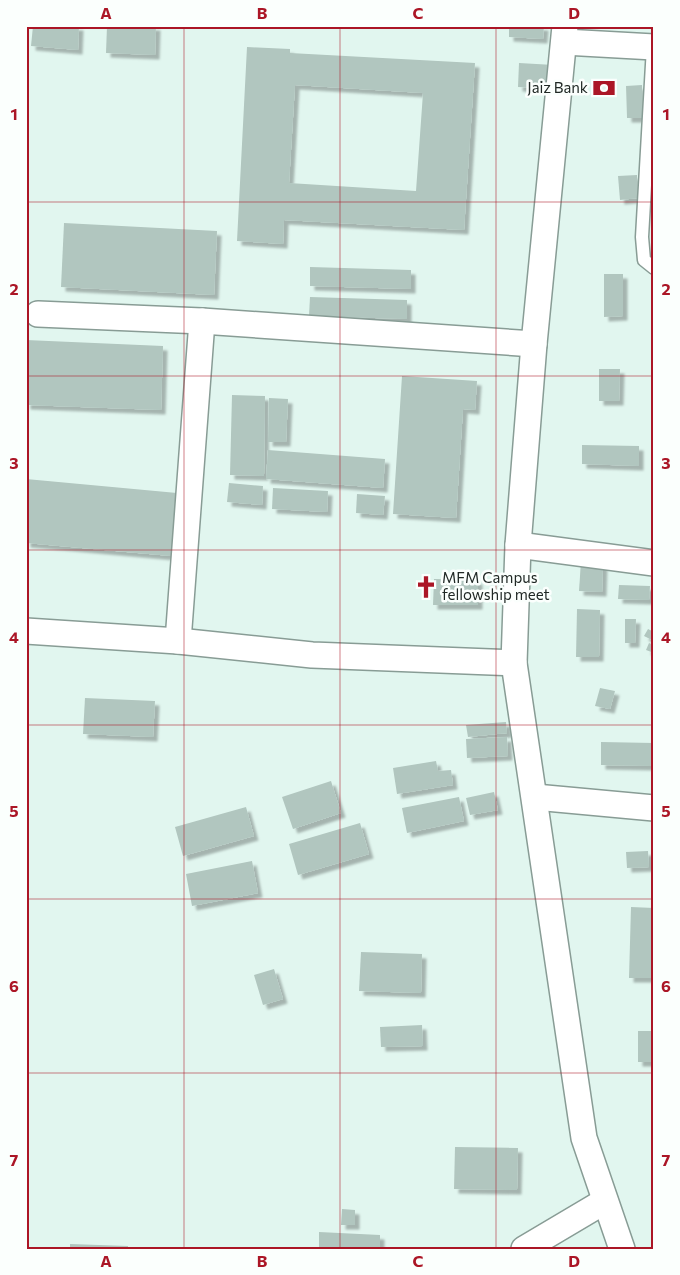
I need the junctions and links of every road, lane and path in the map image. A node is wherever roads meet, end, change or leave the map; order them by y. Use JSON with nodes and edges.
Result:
{"nodes":[{"id":1,"x":564,"y":34,"type":"edge"},
{"id":2,"x":653,"y":47,"type":"edge"},
{"id":3,"x":654,"y":268,"type":"edge"},
{"id":4,"x":38,"y":314,"type":"dead end"},
{"id":5,"x":202,"y":321,"type":"junction"},
{"id":6,"x":534,"y":344,"type":"junction"},
{"id":7,"x":518,"y":545,"type":"junction"},
{"id":8,"x":654,"y":563,"type":"edge"},
{"id":9,"x":26,"y":631,"type":"edge"},
{"id":10,"x":178,"y":642,"type":"junction"},
{"id":11,"x":514,"y":663,"type":"junction"},
{"id":12,"x":535,"y":797,"type":"junction"},
{"id":13,"x":654,"y":808,"type":"edge"},
{"id":14,"x":605,"y":1201,"type":"junction"},
{"id":15,"x":524,"y":1249,"type":"edge"},
{"id":16,"x":622,"y":1249,"type":"edge"}],
"edges":[{"from":1,"to":2,"type":"street"},
{"from":1,"to":6,"type":"street"},
{"from":2,"to":3,"type":"lane"},
{"from":4,"to":5,"type":"street"},
{"from":5,"to":6,"type":"street"},
{"from":5,"to":10,"type":"street"},
{"from":6,"to":7,"type":"street"},
{"from":7,"to":8,"type":"street"},
{"from":7,"to":11,"type":"street"},
{"from":9,"to":10,"type":"street"},
{"from":10,"to":11,"type":"street"},
{"from":11,"to":12,"type":"street"},
{"from":12,"to":13,"type":"street"},
{"from":12,"to":14,"type":"street"},
{"from":14,"to":15,"type":"street"},
{"from":14,"to":16,"type":"street"}]}
